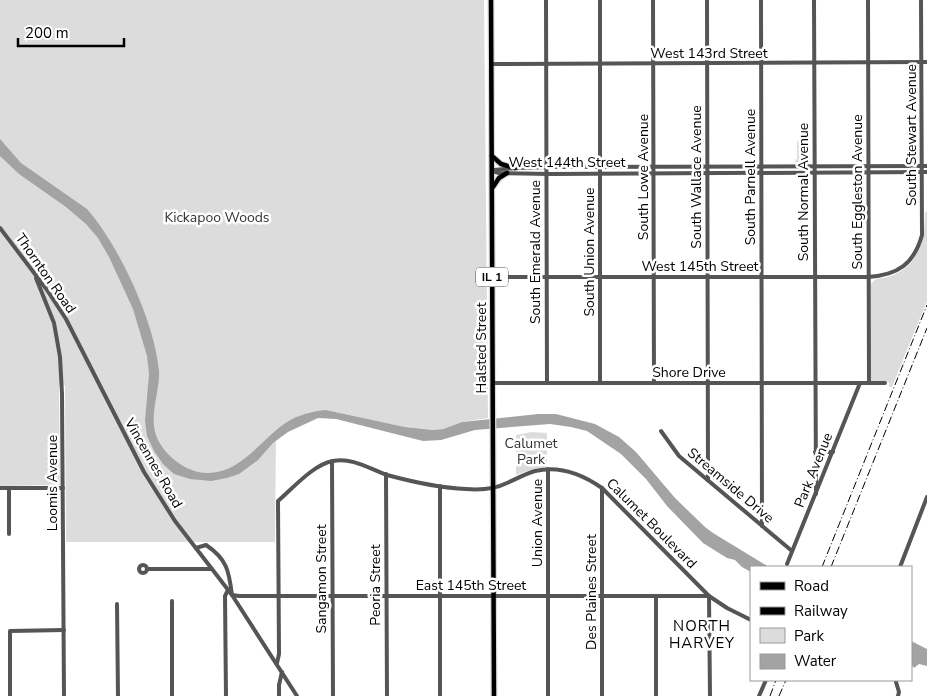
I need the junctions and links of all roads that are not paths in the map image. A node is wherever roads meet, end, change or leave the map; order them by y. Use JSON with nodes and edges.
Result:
{"nodes":[{"id":1,"x":490,"y":0,"type":"edge"},
{"id":2,"x":546,"y":0,"type":"edge"},
{"id":3,"x":600,"y":0,"type":"edge"},
{"id":4,"x":653,"y":0,"type":"edge"},
{"id":5,"x":707,"y":0,"type":"edge"},
{"id":6,"x":760,"y":0,"type":"edge"},
{"id":7,"x":814,"y":0,"type":"edge"},
{"id":8,"x":868,"y":0,"type":"edge"},
{"id":9,"x":921,"y":0,"type":"edge"},
{"id":10,"x":927,"y":62,"type":"edge"},
{"id":11,"x":814,"y":63,"type":"junction"},
{"id":12,"x":868,"y":63,"type":"junction"},
{"id":13,"x":922,"y":63,"type":"junction"},
{"id":14,"x":492,"y":64,"type":"junction"},
{"id":15,"x":546,"y":64,"type":"junction"},
{"id":16,"x":600,"y":64,"type":"junction"},
{"id":17,"x":654,"y":64,"type":"junction"},
{"id":18,"x":707,"y":64,"type":"junction"},
{"id":19,"x":761,"y":64,"type":"junction"},
{"id":20,"x":492,"y":156,"type":"junction"},
{"id":21,"x":868,"y":166,"type":"junction"},
{"id":22,"x":922,"y":166,"type":"junction"},
{"id":23,"x":927,"y":166,"type":"edge"},
{"id":24,"x":546,"y":167,"type":"junction"},
{"id":25,"x":600,"y":167,"type":"junction"},
{"id":26,"x":654,"y":167,"type":"junction"},
{"id":27,"x":707,"y":167,"type":"junction"},
{"id":28,"x":761,"y":167,"type":"junction"},
{"id":29,"x":814,"y":167,"type":"junction"},
{"id":30,"x":515,"y":168,"type":"junction"},
{"id":31,"x":492,"y":170,"type":"junction"},
{"id":32,"x":868,"y":172,"type":"junction"},
{"id":33,"x":922,"y":172,"type":"junction"},
{"id":34,"x":927,"y":172,"type":"edge"},
{"id":35,"x":507,"y":173,"type":"junction"},
{"id":36,"x":654,"y":173,"type":"junction"},
{"id":37,"x":707,"y":173,"type":"junction"},
{"id":38,"x":761,"y":173,"type":"junction"},
{"id":39,"x":814,"y":173,"type":"junction"},
{"id":40,"x":546,"y":174,"type":"junction"},
{"id":41,"x":600,"y":174,"type":"junction"},
{"id":42,"x":492,"y":188,"type":"junction"},
{"id":43,"x":0,"y":228,"type":"edge"},
{"id":44,"x":905,"y":265,"type":"joint"},
{"id":45,"x":34,"y":274,"type":"junction"},
{"id":46,"x":492,"y":277,"type":"junction"},
{"id":47,"x":546,"y":277,"type":"junction"},
{"id":48,"x":600,"y":277,"type":"junction"},
{"id":49,"x":654,"y":277,"type":"junction"},
{"id":50,"x":761,"y":277,"type":"junction"},
{"id":51,"x":815,"y":277,"type":"junction"},
{"id":52,"x":868,"y":277,"type":"junction"},
{"id":53,"x":708,"y":278,"type":"junction"},
{"id":54,"x":493,"y":383,"type":"junction"},
{"id":55,"x":546,"y":383,"type":"junction"},
{"id":56,"x":600,"y":383,"type":"junction"},
{"id":57,"x":654,"y":383,"type":"junction"},
{"id":58,"x":708,"y":383,"type":"junction"},
{"id":59,"x":762,"y":383,"type":"junction"},
{"id":60,"x":815,"y":383,"type":"junction"},
{"id":61,"x":860,"y":383,"type":"junction"},
{"id":62,"x":869,"y":383,"type":"junction"},
{"id":63,"x":886,"y":383,"type":"dead end"},
{"id":64,"x":99,"y":384,"type":"joint"},
{"id":65,"x":662,"y":431,"type":"dead end"},
{"id":66,"x":816,"y":452,"type":"junction"},
{"id":67,"x":833,"y":452,"type":"junction"},
{"id":68,"x":332,"y":461,"type":"junction"},
{"id":69,"x":548,"y":469,"type":"junction"},
{"id":70,"x":386,"y":474,"type":"junction"},
{"id":71,"x":708,"y":480,"type":"junction"},
{"id":72,"x":440,"y":486,"type":"junction"},
{"id":73,"x":0,"y":488,"type":"edge"},
{"id":74,"x":9,"y":488,"type":"junction"},
{"id":75,"x":63,"y":488,"type":"junction"},
{"id":76,"x":494,"y":488,"type":"junction"},
{"id":77,"x":602,"y":488,"type":"junction"},
{"id":78,"x":816,"y":494,"type":"junction"},
{"id":79,"x":927,"y":497,"type":"edge"},
{"id":80,"x":762,"y":526,"type":"junction"},
{"id":81,"x":9,"y":534,"type":"dead end"},
{"id":82,"x":196,"y":548,"type":"junction"},
{"id":83,"x":792,"y":551,"type":"junction"},
{"id":84,"x":787,"y":564,"type":"dead end"},
{"id":85,"x":900,"y":566,"type":"edge"},
{"id":86,"x":147,"y":569,"type":"dead end"},
{"id":87,"x":212,"y":569,"type":"junction"},
{"id":88,"x":228,"y":590,"type":"junction"},
{"id":89,"x":232,"y":595,"type":"junction"},
{"id":90,"x":279,"y":596,"type":"junction"},
{"id":91,"x":333,"y":596,"type":"junction"},
{"id":92,"x":387,"y":596,"type":"junction"},
{"id":93,"x":441,"y":596,"type":"junction"},
{"id":94,"x":494,"y":596,"type":"junction"},
{"id":95,"x":548,"y":596,"type":"junction"},
{"id":96,"x":602,"y":596,"type":"junction"},
{"id":97,"x":656,"y":596,"type":"junction"},
{"id":98,"x":709,"y":596,"type":"junction"},
{"id":99,"x":172,"y":601,"type":"dead end"},
{"id":100,"x":117,"y":604,"type":"dead end"},
{"id":101,"x":750,"y":620,"type":"edge"},
{"id":102,"x":64,"y":630,"type":"junction"},
{"id":103,"x":277,"y":663,"type":"junction"},
{"id":104,"x":282,"y":672,"type":"junction"},
{"id":105,"x":766,"y":681,"type":"edge"},
{"id":106,"x":896,"y":682,"type":"dead end"},
{"id":107,"x":10,"y":696,"type":"edge"},
{"id":108,"x":64,"y":696,"type":"edge"},
{"id":109,"x":118,"y":696,"type":"edge"},
{"id":110,"x":172,"y":696,"type":"edge"},
{"id":111,"x":226,"y":696,"type":"edge"},
{"id":112,"x":279,"y":696,"type":"edge"},
{"id":113,"x":297,"y":696,"type":"edge"},
{"id":114,"x":333,"y":696,"type":"edge"},
{"id":115,"x":387,"y":696,"type":"edge"},
{"id":116,"x":440,"y":696,"type":"edge"},
{"id":117,"x":494,"y":696,"type":"edge"},
{"id":118,"x":548,"y":696,"type":"edge"},
{"id":119,"x":602,"y":696,"type":"edge"},
{"id":120,"x":656,"y":696,"type":"edge"},
{"id":121,"x":710,"y":696,"type":"edge"},
{"id":122,"x":759,"y":696,"type":"edge"},
{"id":123,"x":898,"y":696,"type":"edge"}],
"edges":[{"from":1,"to":14,"type":"main road","name":"Halsted Street","number":"IL 1"},
{"from":2,"to":15,"type":"street","name":"South Emerald Avenue"},
{"from":3,"to":16,"type":"street","name":"South Union Avenue"},
{"from":4,"to":17,"type":"street","name":"South Lowe Avenue"},
{"from":5,"to":18,"type":"street","name":"South Wallace Avenue"},
{"from":6,"to":19,"type":"street","name":"South Parnell Avenue"},
{"from":7,"to":11,"type":"street","name":"South Normal Avenue"},
{"from":8,"to":12,"type":"street","name":"South Eggleston Avenue"},
{"from":9,"to":13,"type":"street","name":"South Stewart Avenue"},
{"from":10,"to":13,"type":"street","name":"West 143rd Street"},
{"from":11,"to":12,"type":"street","name":"West 143rd Street"},
{"from":11,"to":19,"type":"street","name":"West 143rd Street"},
{"from":11,"to":29,"type":"street","name":"South Normal Avenue"},
{"from":12,"to":13,"type":"street","name":"West 143rd Street"},
{"from":12,"to":21,"type":"street","name":"South Eggleston Avenue"},
{"from":13,"to":22,"type":"street","name":"South Stewart Avenue"},
{"from":14,"to":15,"type":"street","name":"West 143rd Street"},
{"from":14,"to":20,"type":"main road","name":"Halsted Street","number":"IL 1"},
{"from":15,"to":16,"type":"street","name":"West 143rd Street"},
{"from":15,"to":24,"type":"street","name":"South Emerald Avenue"},
{"from":16,"to":17,"type":"street","name":"West 143rd Street"},
{"from":16,"to":25,"type":"street","name":"South Union Avenue"},
{"from":17,"to":18,"type":"street","name":"West 143rd Street"},
{"from":17,"to":26,"type":"street","name":"South Lowe Avenue"},
{"from":18,"to":19,"type":"street","name":"West 143rd Street"},
{"from":18,"to":27,"type":"street","name":"South Wallace Avenue"},
{"from":19,"to":28,"type":"street","name":"South Parnell Avenue"},
{"from":20,"to":30,"type":"main road"},
{"from":20,"to":31,"type":"main road","name":"Halsted Street","number":"IL 1"},
{"from":21,"to":22,"type":"street","name":"West 144th Street"},
{"from":21,"to":29,"type":"street","name":"West 144th Street"},
{"from":21,"to":32,"type":"street","name":"South Eggleston Avenue"},
{"from":22,"to":23,"type":"street","name":"West 144th Street"},
{"from":22,"to":33,"type":"street","name":"South Stewart Avenue"},
{"from":24,"to":25,"type":"street","name":"West 144th Street"},
{"from":24,"to":30,"type":"street","name":"West 144th Street"},
{"from":24,"to":40,"type":"street","name":"South Emerald Avenue"},
{"from":25,"to":26,"type":"street","name":"West 144th Street"},
{"from":25,"to":41,"type":"street","name":"South Union Avenue"},
{"from":26,"to":27,"type":"street","name":"West 144th Street"},
{"from":26,"to":36,"type":"street","name":"South Lowe Avenue"},
{"from":27,"to":28,"type":"street","name":"West 144th Street"},
{"from":27,"to":37,"type":"street","name":"South Wallace Avenue"},
{"from":28,"to":29,"type":"street","name":"West 144th Street"},
{"from":28,"to":38,"type":"street","name":"South Parnell Avenue"},
{"from":29,"to":39,"type":"street","name":"South Normal Avenue"},
{"from":30,"to":31,"type":"street","name":"West 144th Street"},
{"from":31,"to":35,"type":"street","name":"West 144th Street"},
{"from":31,"to":42,"type":"main road","name":"Halsted Street","number":"IL 1"},
{"from":32,"to":33,"type":"street","name":"West 144th Street"},
{"from":32,"to":39,"type":"street","name":"West 144th Street"},
{"from":32,"to":52,"type":"street","name":"South Eggleston Avenue"},
{"from":33,"to":34,"type":"street","name":"West 144th Street"},
{"from":33,"to":44,"type":"street","name":"South Stewart Avenue"},
{"from":35,"to":40,"type":"street","name":"West 144th Street"},
{"from":35,"to":42,"type":"main road"},
{"from":36,"to":37,"type":"street","name":"West 144th Street"},
{"from":36,"to":41,"type":"street","name":"West 144th Street"},
{"from":36,"to":49,"type":"street","name":"South Lowe Avenue"},
{"from":37,"to":38,"type":"street","name":"West 144th Street"},
{"from":37,"to":53,"type":"street","name":"South Wallace Avenue"},
{"from":38,"to":39,"type":"street","name":"West 144th Street"},
{"from":38,"to":50,"type":"street","name":"South Parnell Avenue"},
{"from":39,"to":51,"type":"street","name":"South Normal Avenue"},
{"from":40,"to":41,"type":"street","name":"West 144th Street"},
{"from":40,"to":47,"type":"street","name":"South Emerald Avenue"},
{"from":41,"to":48,"type":"street","name":"South Union Avenue"},
{"from":42,"to":46,"type":"main road","name":"Halsted Street","number":"IL 1"},
{"from":43,"to":45,"type":"street","name":"Thornton Road"},
{"from":44,"to":52,"type":"street","name":"West 145th Street"},
{"from":45,"to":64,"type":"street","name":"Thornton Road"},
{"from":45,"to":75,"type":"street","name":"Loomis Avenue"},
{"from":46,"to":47,"type":"street","name":"West 145th Street"},
{"from":46,"to":54,"type":"main road","name":"Halsted Street","number":"IL 1"},
{"from":47,"to":48,"type":"street","name":"West 145th Street"},
{"from":47,"to":55,"type":"street","name":"South Emerald Avenue"},
{"from":48,"to":49,"type":"street","name":"West 145th Street"},
{"from":48,"to":56,"type":"street","name":"South Union Avenue"},
{"from":49,"to":53,"type":"street","name":"West 145th Street"},
{"from":49,"to":57,"type":"street","name":"South Lowe Avenue"},
{"from":50,"to":51,"type":"street","name":"West 145th Street"},
{"from":50,"to":53,"type":"street","name":"West 145th Street"},
{"from":50,"to":59,"type":"street","name":"South Parnell Avenue"},
{"from":51,"to":52,"type":"street","name":"West 145th Street"},
{"from":51,"to":60,"type":"street","name":"South Normal Avenue"},
{"from":52,"to":62,"type":"street","name":"South Eggleston Avenue"},
{"from":53,"to":58,"type":"street","name":"South Wallace Avenue"},
{"from":54,"to":55,"type":"street","name":"Shore Drive"},
{"from":54,"to":76,"type":"main road","name":"Halsted Street","number":"IL 1"},
{"from":55,"to":56,"type":"street","name":"Shore Drive"},
{"from":56,"to":57,"type":"street","name":"Shore Drive"},
{"from":57,"to":58,"type":"street","name":"Shore Drive"},
{"from":58,"to":59,"type":"street","name":"Shore Drive"},
{"from":58,"to":71,"type":"street","name":"South Wallace Avenue"},
{"from":59,"to":60,"type":"street","name":"Shore Drive"},
{"from":59,"to":80,"type":"street","name":"South Parnell Avenue"},
{"from":60,"to":61,"type":"street","name":"Shore Drive"},
{"from":60,"to":66,"type":"street","name":"South Normal Avenue"},
{"from":61,"to":62,"type":"street","name":"Shore Drive"},
{"from":61,"to":67,"type":"street","name":"Park Avenue"},
{"from":62,"to":63,"type":"street","name":"Shore Drive"},
{"from":64,"to":82,"type":"street","name":"Vincennes Road"},
{"from":65,"to":71,"type":"street","name":"Streamside Drive"},
{"from":66,"to":67,"type":"street"},
{"from":66,"to":78,"type":"street","name":"South Normal Avenue"},
{"from":67,"to":78,"type":"street","name":"Park Avenue"},
{"from":68,"to":70,"type":"street","name":"Calumet Boulevard"},
{"from":68,"to":90,"type":"street"},
{"from":68,"to":91,"type":"street","name":"Sangamon Street"},
{"from":69,"to":76,"type":"street","name":"Calumet Boulevard"},
{"from":69,"to":77,"type":"street","name":"Calumet Boulevard"},
{"from":69,"to":95,"type":"street","name":"Union Avenue"},
{"from":70,"to":72,"type":"street","name":"Calumet Boulevard"},
{"from":70,"to":92,"type":"street","name":"Peoria Street"},
{"from":71,"to":80,"type":"street","name":"Streamside Drive"},
{"from":72,"to":76,"type":"street","name":"Calumet Boulevard"},
{"from":72,"to":93,"type":"street"},
{"from":73,"to":74,"type":"street"},
{"from":74,"to":75,"type":"street"},
{"from":74,"to":81,"type":"street"},
{"from":75,"to":102,"type":"street","name":"Loomis Avenue"},
{"from":76,"to":94,"type":"main road","name":"Halsted Street","number":"IL 1"},
{"from":77,"to":96,"type":"street","name":"Des Plaines Street"},
{"from":77,"to":98,"type":"street","name":"Calumet Boulevard"},
{"from":78,"to":83,"type":"street","name":"Park Avenue"},
{"from":79,"to":85,"type":"street"},
{"from":80,"to":83,"type":"street","name":"Streamside Drive"},
{"from":82,"to":87,"type":"street","name":"Vincennes Road"},
{"from":82,"to":89,"type":"street","name":"Vincennes Road"},
{"from":83,"to":84,"type":"street","name":"Park Avenue"},
{"from":86,"to":87,"type":"street"},
{"from":87,"to":88,"type":"street","name":"Vincennes Road"},
{"from":88,"to":89,"type":"street","name":"Vincennes Road"},
{"from":88,"to":111,"type":"street"},
{"from":89,"to":90,"type":"street","name":"East 145th Street"},
{"from":89,"to":103,"type":"street","name":"Vincennes Road"},
{"from":90,"to":91,"type":"street","name":"East 145th Street"},
{"from":90,"to":103,"type":"street"},
{"from":91,"to":92,"type":"street","name":"East 145th Street"},
{"from":91,"to":114,"type":"street","name":"Sangamon Street"},
{"from":92,"to":93,"type":"street","name":"East 145th Street"},
{"from":92,"to":115,"type":"street","name":"Peoria Street"},
{"from":93,"to":94,"type":"street","name":"East 145th Street"},
{"from":93,"to":116,"type":"street"},
{"from":94,"to":95,"type":"street","name":"East 145th Street"},
{"from":94,"to":117,"type":"main road","name":"Halsted Street","number":"IL 1"},
{"from":95,"to":96,"type":"street","name":"East 145th Street"},
{"from":95,"to":118,"type":"street","name":"Union Avenue"},
{"from":96,"to":97,"type":"street","name":"East 145th Street"},
{"from":96,"to":119,"type":"street","name":"Des Plaines Street"},
{"from":97,"to":98,"type":"street","name":"East 145th Street"},
{"from":97,"to":120,"type":"street"},
{"from":98,"to":101,"type":"street","name":"Calumet Boulevard"},
{"from":98,"to":121,"type":"street"},
{"from":99,"to":110,"type":"street"},
{"from":100,"to":109,"type":"street"},
{"from":102,"to":107,"type":"street"},
{"from":102,"to":108,"type":"street","name":"Loomis Avenue"},
{"from":103,"to":104,"type":"street","name":"Vincennes Road"},
{"from":104,"to":112,"type":"street"},
{"from":104,"to":113,"type":"street","name":"Vincennes Road"},
{"from":105,"to":122,"type":"street"},
{"from":106,"to":123,"type":"street"}]}
